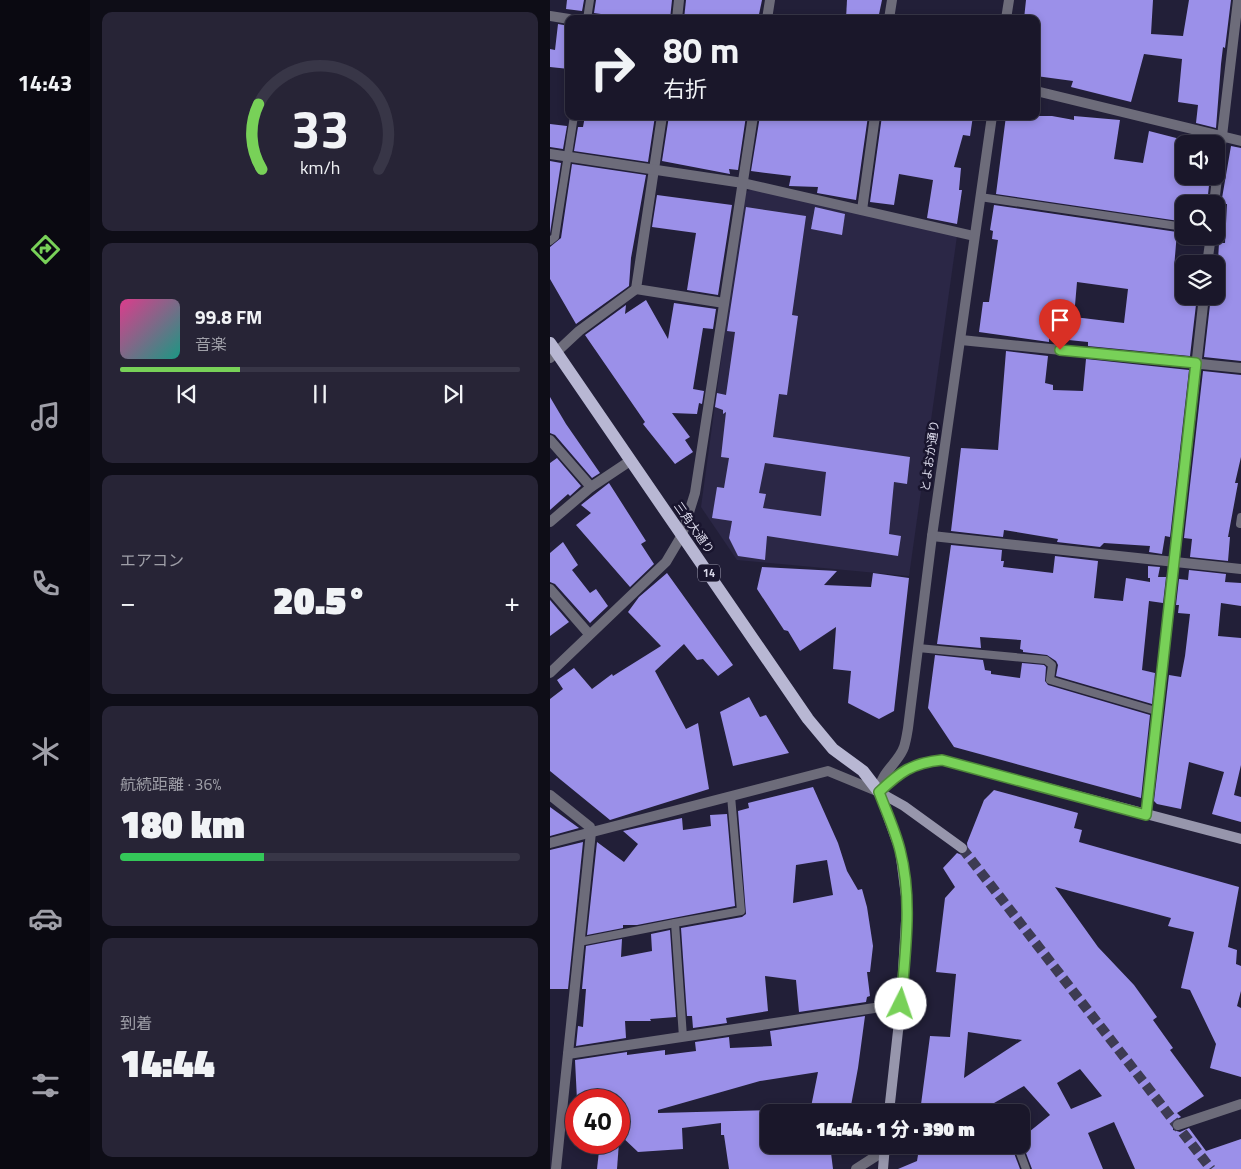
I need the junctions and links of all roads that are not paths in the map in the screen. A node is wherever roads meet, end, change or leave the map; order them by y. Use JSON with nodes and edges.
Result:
{"nodes":[{"id":1,"x":590,"y":0,"type":"edge"},
{"id":2,"x":680,"y":0,"type":"edge"},
{"id":3,"x":770,"y":0,"type":"edge"},
{"id":4,"x":892,"y":0,"type":"edge"},
{"id":5,"x":1009,"y":0,"type":"edge"},
{"id":6,"x":1238,"y":0,"type":"edge"},
{"id":7,"x":588,"y":15,"type":"edge"},
{"id":8,"x":678,"y":15,"type":"edge"},
{"id":9,"x":768,"y":15,"type":"edge"},
{"id":10,"x":890,"y":15,"type":"edge"},
{"id":11,"x":1007,"y":15,"type":"edge"},
{"id":12,"x":550,"y":16,"type":"edge"},
{"id":13,"x":565,"y":18,"type":"edge"},
{"id":14,"x":1040,"y":92,"type":"edge"},
{"id":15,"x":573,"y":120,"type":"edge"},
{"id":16,"x":661,"y":120,"type":"edge"},
{"id":17,"x":752,"y":120,"type":"edge"},
{"id":18,"x":874,"y":120,"type":"edge"},
{"id":19,"x":991,"y":120,"type":"edge"},
{"id":20,"x":1218,"y":135,"type":"edge"},
{"id":21,"x":1222,"y":135,"type":"edge"},
{"id":22,"x":1225,"y":137,"type":"edge"},
{"id":23,"x":1241,"y":140,"type":"edge"},
{"id":24,"x":550,"y":154,"type":"edge"},
{"id":25,"x":568,"y":156,"type":"junction"},
{"id":26,"x":654,"y":169,"type":"junction"},
{"id":27,"x":743,"y":183,"type":"junction"},
{"id":28,"x":980,"y":197,"type":"junction"},
{"id":29,"x":862,"y":210,"type":"junction"},
{"id":30,"x":1175,"y":226,"type":"edge"},
{"id":31,"x":974,"y":236,"type":"junction"},
{"id":32,"x":550,"y":241,"type":"edge"},
{"id":33,"x":636,"y":289,"type":"junction"},
{"id":34,"x":724,"y":303,"type":"junction"},
{"id":35,"x":1203,"y":305,"type":"edge"},
{"id":36,"x":961,"y":340,"type":"junction"},
{"id":37,"x":552,"y":351,"type":"edge"},
{"id":38,"x":1196,"y":363,"type":"junction"},
{"id":39,"x":1241,"y":368,"type":"edge"},
{"id":40,"x":550,"y":440,"type":"edge"},
{"id":41,"x":630,"y":461,"type":"junction"},
{"id":42,"x":591,"y":487,"type":"junction"},
{"id":43,"x":550,"y":522,"type":"edge"},
{"id":44,"x":682,"y":535,"type":"junction"},
{"id":45,"x":932,"y":536,"type":"junction"},
{"id":46,"x":1174,"y":562,"type":"junction"},
{"id":47,"x":1241,"y":570,"type":"edge"},
{"id":48,"x":550,"y":589,"type":"edge"},
{"id":49,"x":589,"y":634,"type":"junction"},
{"id":50,"x":918,"y":648,"type":"junction"},
{"id":51,"x":550,"y":673,"type":"edge"},
{"id":52,"x":1156,"y":711,"type":"junction"},
{"id":53,"x":879,"y":792,"type":"junction"},
{"id":54,"x":550,"y":795,"type":"edge"},
{"id":55,"x":731,"y":796,"type":"junction"},
{"id":56,"x":1146,"y":815,"type":"junction"},
{"id":57,"x":591,"y":832,"type":"junction"},
{"id":58,"x":1241,"y":839,"type":"edge"},
{"id":59,"x":550,"y":843,"type":"edge"},
{"id":60,"x":962,"y":848,"type":"tunnel mouth"},
{"id":61,"x":675,"y":923,"type":"junction"},
{"id":62,"x":579,"y":942,"type":"junction"},
{"id":63,"x":901,"y":1004,"type":"junction"},
{"id":64,"x":683,"y":1036,"type":"junction"},
{"id":65,"x":568,"y":1054,"type":"junction"},
{"id":66,"x":890,"y":1104,"type":"edge"},
{"id":67,"x":1241,"y":1104,"type":"edge"},
{"id":68,"x":1178,"y":1125,"type":"dead end"},
{"id":69,"x":877,"y":1154,"type":"edge"},
{"id":70,"x":884,"y":1154,"type":"edge"},
{"id":71,"x":1020,"y":1154,"type":"edge"},
{"id":72,"x":556,"y":1169,"type":"edge"},
{"id":73,"x":856,"y":1169,"type":"edge"},
{"id":74,"x":883,"y":1169,"type":"edge"},
{"id":75,"x":1026,"y":1169,"type":"edge"}],
"edges":[{"from":1,"to":7,"type":"lane"},
{"from":2,"to":8,"type":"street"},
{"from":3,"to":9,"type":"street"},
{"from":4,"to":10,"type":"street"},
{"from":5,"to":11,"type":"street"},
{"from":6,"to":21,"type":"street"},
{"from":12,"to":13,"type":"street"},
{"from":14,"to":20,"type":"street"},
{"from":15,"to":25,"type":"lane"},
{"from":16,"to":26,"type":"street"},
{"from":17,"to":27,"type":"street"},
{"from":18,"to":29,"type":"street"},
{"from":19,"to":28,"type":"street","name":"とよおか通り"},
{"from":22,"to":23,"type":"street"},
{"from":24,"to":25,"type":"street"},
{"from":25,"to":26,"type":"street"},
{"from":25,"to":32,"type":"lane"},
{"from":26,"to":27,"type":"street"},
{"from":26,"to":33,"type":"street"},
{"from":27,"to":29,"type":"street"},
{"from":27,"to":34,"type":"street"},
{"from":28,"to":30,"type":"lane"},
{"from":28,"to":31,"type":"street","name":"とよおか通り"},
{"from":29,"to":31,"type":"street"},
{"from":31,"to":36,"type":"street","name":"とよおか通り"},
{"from":33,"to":34,"type":"street"},
{"from":33,"to":37,"type":"street"},
{"from":34,"to":44,"type":"street"},
{"from":35,"to":38,"type":"street"},
{"from":36,"to":38,"type":"street"},
{"from":36,"to":45,"type":"street","name":"とよおか通り"},
{"from":37,"to":41,"type":"main road","name":"三角大通り","number":"14"},
{"from":38,"to":39,"type":"street"},
{"from":38,"to":46,"type":"street"},
{"from":40,"to":42,"type":"street"},
{"from":41,"to":42,"type":"street"},
{"from":41,"to":44,"type":"main road","name":"三角大通り","number":"14"},
{"from":42,"to":43,"type":"street"},
{"from":44,"to":49,"type":"street"},
{"from":44,"to":53,"type":"main road","name":"三角大通り","number":"14"},
{"from":45,"to":46,"type":"street"},
{"from":45,"to":50,"type":"street","name":"とよおか通り"},
{"from":46,"to":47,"type":"street"},
{"from":46,"to":52,"type":"street"},
{"from":48,"to":49,"type":"street"},
{"from":49,"to":51,"type":"street"},
{"from":50,"to":52,"type":"lane"},
{"from":50,"to":53,"type":"street","name":"とよおか通り"},
{"from":52,"to":56,"type":"street"},
{"from":53,"to":55,"type":"street"},
{"from":53,"to":56,"type":"street"},
{"from":53,"to":60,"type":"street","number":"14"},
{"from":53,"to":63,"type":"street"},
{"from":54,"to":57,"type":"street"},
{"from":55,"to":57,"type":"street"},
{"from":55,"to":61,"type":"lane"},
{"from":56,"to":58,"type":"street"},
{"from":57,"to":59,"type":"street"},
{"from":57,"to":62,"type":"street"},
{"from":61,"to":62,"type":"lane"},
{"from":61,"to":64,"type":"lane"},
{"from":62,"to":65,"type":"street"},
{"from":63,"to":64,"type":"street"},
{"from":63,"to":66,"type":"street"},
{"from":64,"to":65,"type":"street"},
{"from":65,"to":72,"type":"street"},
{"from":67,"to":68,"type":"street"},
{"from":69,"to":73,"type":"street"},
{"from":70,"to":74,"type":"street"},
{"from":71,"to":75,"type":"lane"}]}
